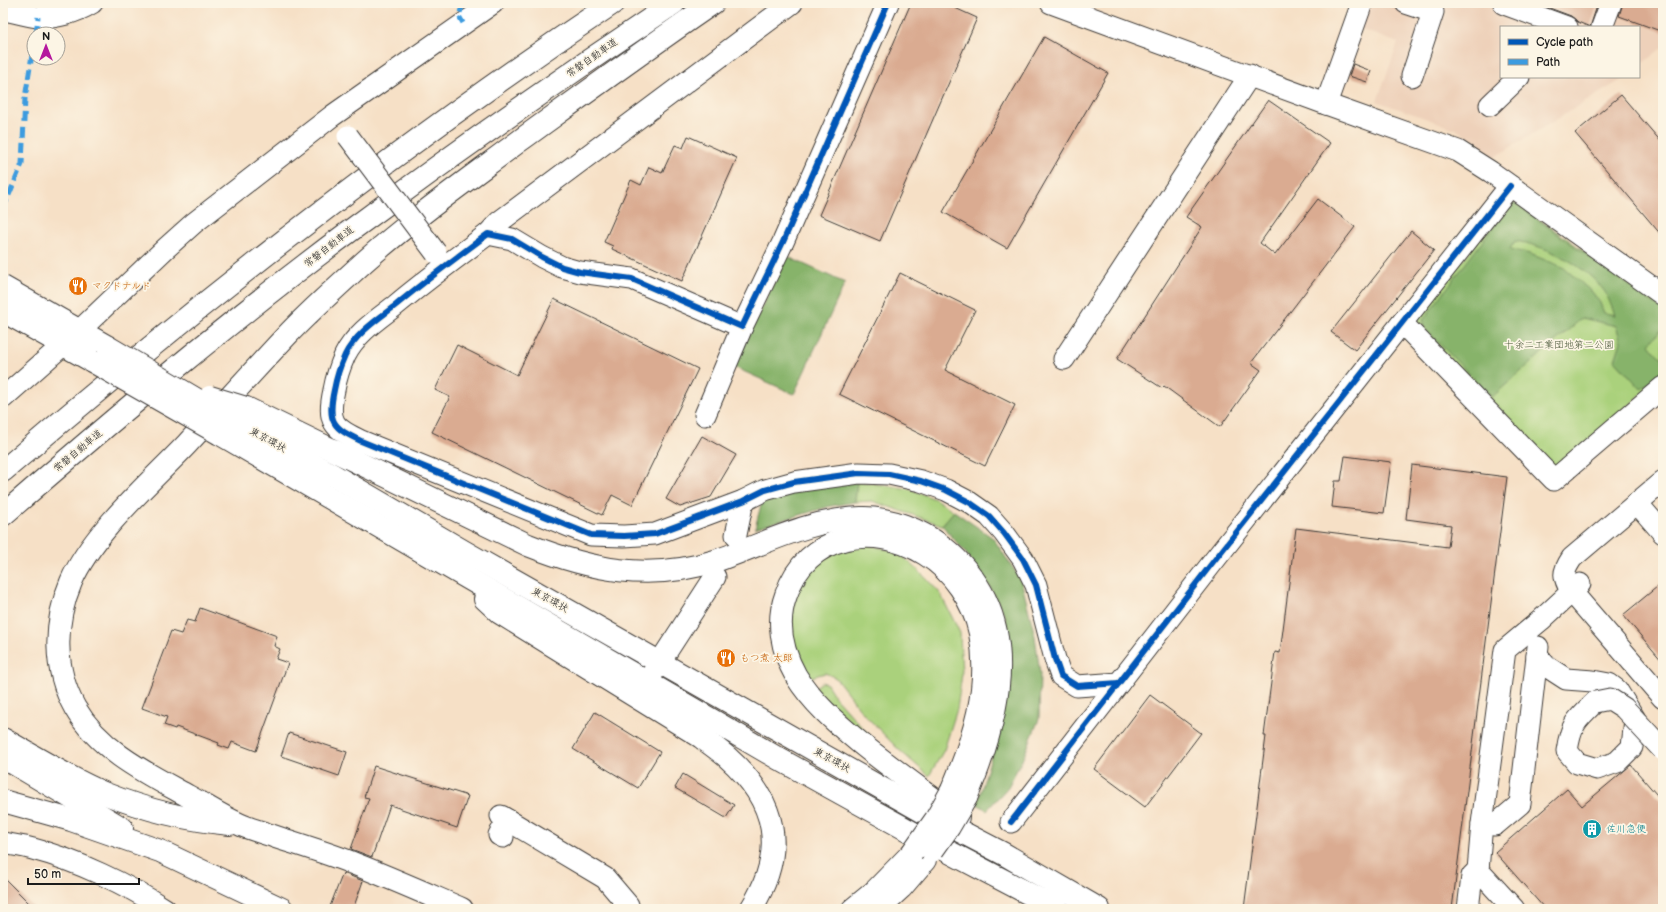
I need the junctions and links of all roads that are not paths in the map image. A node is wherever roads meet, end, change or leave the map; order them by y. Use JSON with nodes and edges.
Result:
{"nodes":[{"id":1,"x":92,"y":3,"type":"edge"},
{"id":2,"x":493,"y":3,"type":"edge"},
{"id":3,"x":613,"y":3,"type":"edge"},
{"id":4,"x":674,"y":3,"type":"edge"},
{"id":5,"x":713,"y":3,"type":"edge"},
{"id":6,"x":792,"y":3,"type":"edge"},
{"id":7,"x":888,"y":3,"type":"edge"},
{"id":8,"x":1051,"y":3,"type":"edge"},
{"id":9,"x":1362,"y":3,"type":"edge"},
{"id":10,"x":1504,"y":3,"type":"edge"},
{"id":11,"x":1611,"y":3,"type":"edge"},
{"id":12,"x":1412,"y":4,"type":"edge"},
{"id":13,"x":3,"y":10,"type":"edge"},
{"id":14,"x":1564,"y":26,"type":"edge"},
{"id":15,"x":1607,"y":26,"type":"edge"},
{"id":16,"x":1250,"y":75,"type":"junction"},
{"id":17,"x":1412,"y":76,"type":"dead end"},
{"id":18,"x":1518,"y":78,"type":"edge"},
{"id":19,"x":1326,"y":104,"type":"junction"},
{"id":20,"x":1490,"y":105,"type":"dead end"},
{"id":21,"x":332,"y":116,"type":"junction"},
{"id":22,"x":1510,"y":186,"type":"junction"},
{"id":23,"x":488,"y":234,"type":"junction"},
{"id":24,"x":440,"y":259,"type":"junction"},
{"id":25,"x":3,"y":287,"type":"edge"},
{"id":26,"x":1663,"y":295,"type":"edge"},
{"id":27,"x":3,"y":311,"type":"edge"},
{"id":28,"x":1402,"y":323,"type":"junction"},
{"id":29,"x":742,"y":327,"type":"junction"},
{"id":30,"x":80,"y":330,"type":"junction"},
{"id":31,"x":62,"y":344,"type":"junction"},
{"id":32,"x":1064,"y":359,"type":"dead end"},
{"id":33,"x":1663,"y":387,"type":"edge"},
{"id":34,"x":3,"y":398,"type":"edge"},
{"id":35,"x":706,"y":415,"type":"dead end"},
{"id":36,"x":233,"y":421,"type":"junction"},
{"id":37,"x":58,"y":424,"type":"junction"},
{"id":38,"x":3,"y":464,"type":"edge"},
{"id":39,"x":3,"y":471,"type":"edge"},
{"id":40,"x":1663,"y":482,"type":"edge"},
{"id":41,"x":743,"y":501,"type":"junction"},
{"id":42,"x":1637,"y":503,"type":"junction"},
{"id":43,"x":3,"y":515,"type":"edge"},
{"id":44,"x":1663,"y":533,"type":"edge"},
{"id":45,"x":736,"y":535,"type":"dead end"},
{"id":46,"x":457,"y":570,"type":"junction"},
{"id":47,"x":715,"y":577,"type":"dead end"},
{"id":48,"x":1576,"y":588,"type":"junction"},
{"id":49,"x":1541,"y":620,"type":"junction"},
{"id":50,"x":1537,"y":656,"type":"junction"},
{"id":51,"x":660,"y":662,"type":"junction"},
{"id":52,"x":647,"y":682,"type":"junction"},
{"id":53,"x":1119,"y":683,"type":"junction"},
{"id":54,"x":1663,"y":698,"type":"edge"},
{"id":55,"x":3,"y":739,"type":"edge"},
{"id":56,"x":1663,"y":750,"type":"edge"},
{"id":57,"x":3,"y":757,"type":"edge"},
{"id":58,"x":959,"y":794,"type":"junction"},
{"id":59,"x":3,"y":801,"type":"edge"},
{"id":60,"x":1011,"y":822,"type":"dead end"},
{"id":61,"x":239,"y":824,"type":"junction"},
{"id":62,"x":504,"y":824,"type":"dead end"},
{"id":63,"x":1482,"y":824,"type":"junction"},
{"id":64,"x":3,"y":843,"type":"edge"},
{"id":65,"x":160,"y":851,"type":"junction"},
{"id":66,"x":1004,"y":854,"type":"junction"},
{"id":67,"x":919,"y":857,"type":"junction"},
{"id":68,"x":1478,"y":870,"type":"junction"},
{"id":69,"x":165,"y":909,"type":"edge"},
{"id":70,"x":282,"y":909,"type":"edge"},
{"id":71,"x":462,"y":909,"type":"edge"},
{"id":72,"x":628,"y":909,"type":"edge"},
{"id":73,"x":751,"y":909,"type":"edge"},
{"id":74,"x":853,"y":909,"type":"edge"},
{"id":75,"x":878,"y":909,"type":"edge"},
{"id":76,"x":1058,"y":909,"type":"edge"},
{"id":77,"x":1099,"y":909,"type":"edge"},
{"id":78,"x":1468,"y":909,"type":"edge"},
{"id":79,"x":1514,"y":909,"type":"edge"}],
"edges":[{"from":1,"to":13,"type":"street"},
{"from":2,"to":21,"type":"street"},
{"from":3,"to":37,"type":"highway"},
{"from":4,"to":43,"type":"highway","name":"常磐自動車道"},
{"from":5,"to":61,"type":"highway"},
{"from":6,"to":23,"type":"street"},
{"from":7,"to":29,"type":"street"},
{"from":8,"to":16,"type":"street"},
{"from":9,"to":19,"type":"street"},
{"from":10,"to":14,"type":"street"},
{"from":11,"to":15,"type":"street"},
{"from":12,"to":17,"type":"street"},
{"from":16,"to":19,"type":"street"},
{"from":16,"to":32,"type":"street"},
{"from":18,"to":20,"type":"street"},
{"from":19,"to":22,"type":"street"},
{"from":21,"to":24,"type":"street","bridge":true},
{"from":21,"to":30,"type":"street"},
{"from":22,"to":26,"type":"street"},
{"from":22,"to":28,"type":"street"},
{"from":23,"to":24,"type":"street"},
{"from":23,"to":29,"type":"street"},
{"from":24,"to":41,"type":"street"},
{"from":25,"to":30,"type":"highway","name":"東京環状"},
{"from":27,"to":31,"type":"highway","name":"東京環状"},
{"from":28,"to":33,"type":"street"},
{"from":28,"to":53,"type":"street"},
{"from":29,"to":35,"type":"street"},
{"from":30,"to":31,"type":"street"},
{"from":30,"to":36,"type":"highway","name":"東京環状","bridge":true},
{"from":31,"to":34,"type":"street"},
{"from":31,"to":36,"type":"highway","name":"東京環状","bridge":true},
{"from":36,"to":46,"type":"highway","name":"東京環状"},
{"from":36,"to":51,"type":"highway","name":"東京環状"},
{"from":36,"to":58,"type":"highway"},
{"from":37,"to":38,"type":"highway"},
{"from":37,"to":39,"type":"highway"},
{"from":40,"to":42,"type":"street"},
{"from":41,"to":45,"type":"street"},
{"from":41,"to":53,"type":"street"},
{"from":42,"to":44,"type":"street"},
{"from":42,"to":48,"type":"street"},
{"from":46,"to":52,"type":"highway","name":"東京環状"},
{"from":46,"to":73,"type":"highway"},
{"from":47,"to":51,"type":"street"},
{"from":48,"to":49,"type":"street"},
{"from":48,"to":54,"type":"street"},
{"from":49,"to":50,"type":"street"},
{"from":49,"to":63,"type":"street"},
{"from":50,"to":56,"type":"street","bridge":true},
{"from":50,"to":63,"type":"street"},
{"from":51,"to":52,"type":"street"},
{"from":51,"to":66,"type":"highway","name":"東京環状"},
{"from":52,"to":76,"type":"highway","name":"東京環状"},
{"from":53,"to":60,"type":"street"},
{"from":55,"to":61,"type":"highway"},
{"from":57,"to":65,"type":"highway"},
{"from":58,"to":66,"type":"highway"},
{"from":58,"to":67,"type":"highway","bridge":true},
{"from":59,"to":65,"type":"highway"},
{"from":61,"to":71,"type":"highway"},
{"from":62,"to":72,"type":"street"},
{"from":63,"to":68,"type":"street"},
{"from":64,"to":69,"type":"street"},
{"from":65,"to":70,"type":"highway"},
{"from":66,"to":77,"type":"highway","name":"東京環状"},
{"from":67,"to":74,"type":"highway"},
{"from":67,"to":75,"type":"highway"},
{"from":68,"to":78,"type":"street"},
{"from":68,"to":79,"type":"street"}]}
